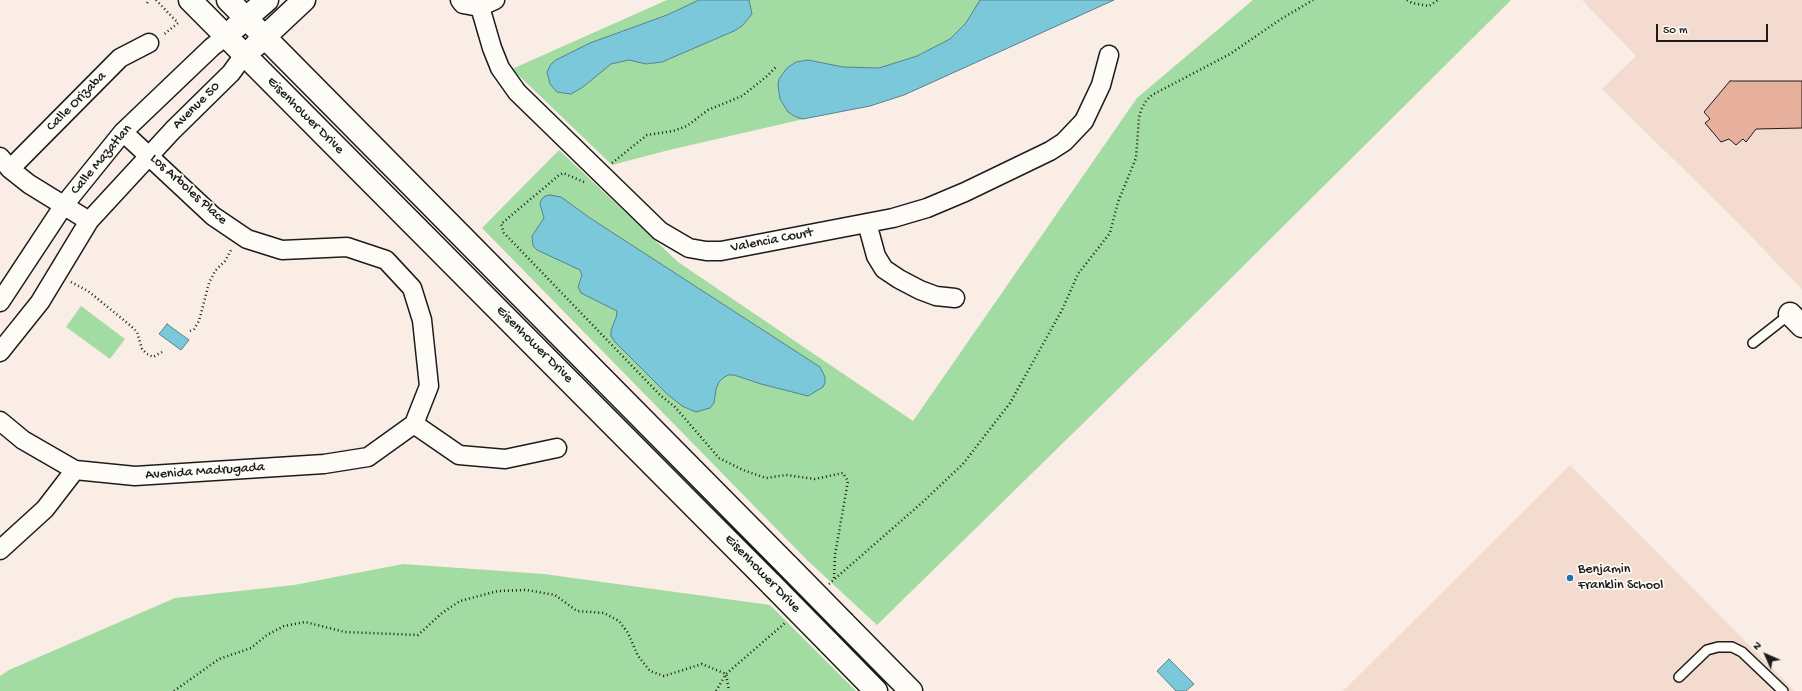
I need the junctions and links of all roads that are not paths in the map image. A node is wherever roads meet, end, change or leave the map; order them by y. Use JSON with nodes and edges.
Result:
{"nodes":[{"id":1,"x":190,"y":0,"type":"edge"},
{"id":2,"x":228,"y":0,"type":"edge"},
{"id":3,"x":267,"y":0,"type":"edge"},
{"id":4,"x":304,"y":0,"type":"edge"},
{"id":5,"x":460,"y":0,"type":"edge"},
{"id":6,"x":484,"y":2,"type":"edge"},
{"id":7,"x":246,"y":19,"type":"junction"},
{"id":8,"x":226,"y":36,"type":"junction"},
{"id":9,"x":265,"y":36,"type":"junction"},
{"id":10,"x":149,"y":43,"type":"road end"},
{"id":11,"x":244,"y":55,"type":"junction"},
{"id":12,"x":1109,"y":55,"type":"dead end"},
{"id":13,"x":123,"y":132,"type":"junction"},
{"id":14,"x":148,"y":155,"type":"junction"},
{"id":15,"x":5,"y":163,"type":"edge"},
{"id":16,"x":64,"y":205,"type":"junction"},
{"id":17,"x":89,"y":221,"type":"junction"},
{"id":18,"x":867,"y":223,"type":"junction"},
{"id":19,"x":955,"y":298,"type":"dead end"},
{"id":20,"x":0,"y":302,"type":"edge"},
{"id":21,"x":1796,"y":320,"type":"edge"},
{"id":22,"x":1753,"y":343,"type":"dead end"},
{"id":23,"x":0,"y":352,"type":"edge"},
{"id":24,"x":0,"y":421,"type":"edge"},
{"id":25,"x":414,"y":424,"type":"junction"},
{"id":26,"x":558,"y":448,"type":"dead end"},
{"id":27,"x":75,"y":470,"type":"junction"},
{"id":28,"x":0,"y":550,"type":"edge"},
{"id":29,"x":1679,"y":677,"type":"dead end"},
{"id":30,"x":876,"y":691,"type":"edge"},
{"id":31,"x":911,"y":691,"type":"edge"},
{"id":32,"x":1783,"y":691,"type":"edge"}],
"edges":[{"from":1,"to":8,"type":"main road","name":"Eisenhower Drive"},
{"from":2,"to":7,"type":"main road","name":"Eisenhower Drive"},
{"from":3,"to":7,"type":"main road"},
{"from":4,"to":9,"type":"main road"},
{"from":5,"to":6,"type":"street","name":"Valencia Court"},
{"from":6,"to":18,"type":"street","name":"Valencia Court"},
{"from":7,"to":8,"type":"main road"},
{"from":7,"to":9,"type":"main road","name":"Eisenhower Drive"},
{"from":8,"to":11,"type":"main road","name":"Eisenhower Drive"},
{"from":8,"to":13,"type":"street","name":"Calle Mazatlan"},
{"from":9,"to":11,"type":"main road"},
{"from":9,"to":31,"type":"main road","name":"Eisenhower Drive","bridge":true},
{"from":10,"to":15,"type":"street","name":"Calle Orizaba"},
{"from":11,"to":14,"type":"street","name":"Avenue 50"},
{"from":11,"to":30,"type":"main road","name":"Eisenhower Drive","bridge":true},
{"from":12,"to":18,"type":"street","name":"Valencia Court"},
{"from":13,"to":14,"type":"street","name":"Los Arboles Place"},
{"from":13,"to":16,"type":"street","name":"Calle Mazatlan"},
{"from":14,"to":17,"type":"street","name":"Calle Mazatlan"},
{"from":14,"to":25,"type":"street","name":"Los Arboles Place"},
{"from":15,"to":16,"type":"street"},
{"from":16,"to":17,"type":"street"},
{"from":16,"to":20,"type":"street","name":"Calle Mazatlan"},
{"from":17,"to":23,"type":"street","name":"Calle Mazatlan"},
{"from":18,"to":19,"type":"street"},
{"from":21,"to":22,"type":"lane"},
{"from":24,"to":27,"type":"street","name":"Avenida Madrugada"},
{"from":25,"to":26,"type":"street"},
{"from":25,"to":27,"type":"street","name":"Avenida Madrugada"},
{"from":27,"to":28,"type":"street"},
{"from":29,"to":32,"type":"lane"}]}
